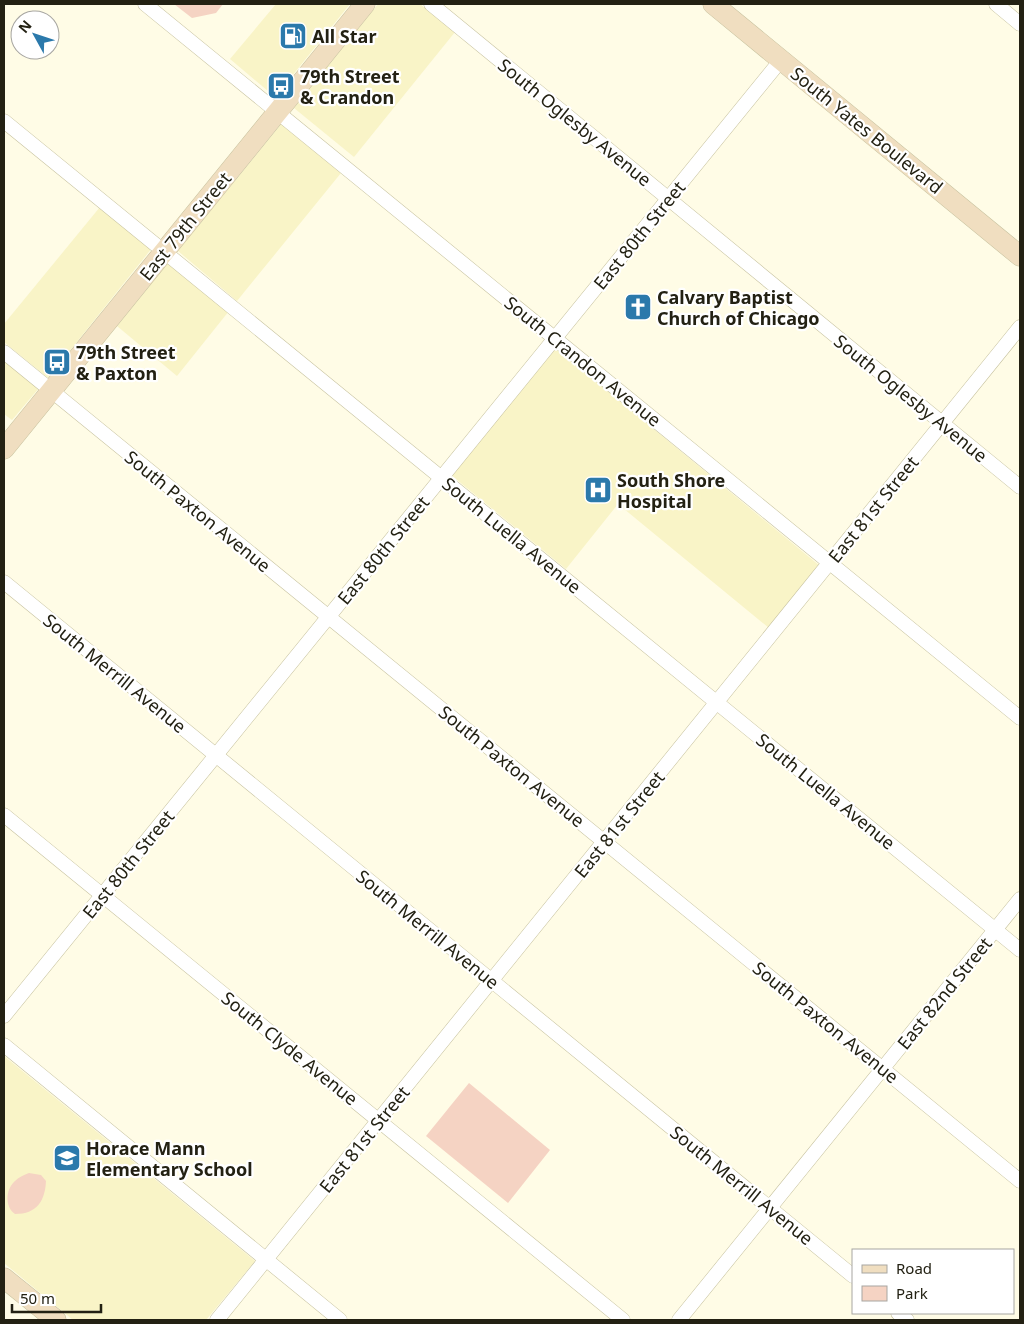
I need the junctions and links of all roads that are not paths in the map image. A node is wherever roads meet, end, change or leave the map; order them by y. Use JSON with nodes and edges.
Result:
{"nodes":[{"id":1,"x":146,"y":4,"type":"edge"},
{"id":2,"x":365,"y":4,"type":"edge"},
{"id":3,"x":431,"y":4,"type":"edge"},
{"id":4,"x":713,"y":4,"type":"edge"},
{"id":5,"x":996,"y":4,"type":"edge"},
{"id":6,"x":1020,"y":24,"type":"edge"},
{"id":7,"x":781,"y":60,"type":"junction"},
{"id":8,"x":278,"y":112,"type":"junction"},
{"id":9,"x":4,"y":121,"type":"edge"},
{"id":10,"x":668,"y":198,"type":"junction"},
{"id":11,"x":164,"y":251,"type":"junction"},
{"id":12,"x":1020,"y":256,"type":"edge"},
{"id":13,"x":1020,"y":327,"type":"edge"},
{"id":14,"x":555,"y":338,"type":"junction"},
{"id":15,"x":4,"y":352,"type":"edge"},
{"id":16,"x":51,"y":391,"type":"junction"},
{"id":17,"x":942,"y":423,"type":"junction"},
{"id":18,"x":4,"y":449,"type":"edge"},
{"id":19,"x":442,"y":478,"type":"junction"},
{"id":20,"x":1020,"y":487,"type":"edge"},
{"id":21,"x":830,"y":562,"type":"junction"},
{"id":22,"x":4,"y":582,"type":"edge"},
{"id":23,"x":328,"y":617,"type":"junction"},
{"id":24,"x":717,"y":702,"type":"junction"},
{"id":25,"x":1020,"y":718,"type":"edge"},
{"id":26,"x":216,"y":755,"type":"junction"},
{"id":27,"x":4,"y":815,"type":"edge"},
{"id":28,"x":604,"y":842,"type":"junction"},
{"id":29,"x":102,"y":895,"type":"junction"},
{"id":30,"x":1020,"y":898,"type":"edge"},
{"id":31,"x":995,"y":930,"type":"junction"},
{"id":32,"x":1020,"y":950,"type":"edge"},
{"id":33,"x":492,"y":981,"type":"junction"},
{"id":34,"x":4,"y":1016,"type":"edge"},
{"id":35,"x":4,"y":1045,"type":"edge"},
{"id":36,"x":883,"y":1068,"type":"junction"},
{"id":37,"x":378,"y":1121,"type":"junction"},
{"id":38,"x":1020,"y":1180,"type":"edge"},
{"id":39,"x":770,"y":1208,"type":"junction"},
{"id":40,"x":266,"y":1260,"type":"junction"},
{"id":41,"x":852,"y":1275,"type":"edge"},
{"id":42,"x":4,"y":1278,"type":"edge"},
{"id":43,"x":56,"y":1320,"type":"edge"},
{"id":44,"x":217,"y":1320,"type":"edge"},
{"id":45,"x":340,"y":1320,"type":"edge"},
{"id":46,"x":623,"y":1320,"type":"edge"},
{"id":47,"x":679,"y":1320,"type":"edge"}],
"edges":[{"from":1,"to":8,"type":"street","name":"South Crandon Avenue"},
{"from":2,"to":8,"type":"main road","name":"East 79th Street"},
{"from":3,"to":10,"type":"street","name":"South Oglesby Avenue"},
{"from":4,"to":7,"type":"main road","name":"South Yates Boulevard"},
{"from":5,"to":6,"type":"street"},
{"from":7,"to":10,"type":"street","name":"East 80th Street"},
{"from":7,"to":12,"type":"main road","name":"South Yates Boulevard"},
{"from":8,"to":11,"type":"main road","name":"East 79th Street"},
{"from":8,"to":14,"type":"street","name":"South Crandon Avenue"},
{"from":9,"to":11,"type":"street","name":"South Luella Avenue"},
{"from":10,"to":14,"type":"street","name":"East 80th Street"},
{"from":10,"to":17,"type":"street","name":"South Oglesby Avenue"},
{"from":11,"to":16,"type":"main road","name":"East 79th Street"},
{"from":11,"to":19,"type":"street","name":"South Luella Avenue"},
{"from":13,"to":17,"type":"street","name":"East 81st Street"},
{"from":14,"to":19,"type":"street","name":"East 80th Street"},
{"from":14,"to":21,"type":"street","name":"South Crandon Avenue"},
{"from":15,"to":16,"type":"street","name":"South Paxton Avenue"},
{"from":16,"to":18,"type":"main road","name":"East 79th Street"},
{"from":16,"to":23,"type":"street","name":"South Paxton Avenue"},
{"from":17,"to":20,"type":"street","name":"South Oglesby Avenue"},
{"from":17,"to":21,"type":"street","name":"East 81st Street"},
{"from":19,"to":23,"type":"street","name":"East 80th Street"},
{"from":19,"to":24,"type":"street","name":"South Luella Avenue"},
{"from":21,"to":24,"type":"street","name":"East 81st Street"},
{"from":21,"to":25,"type":"street","name":"South Crandon Avenue"},
{"from":22,"to":26,"type":"street","name":"South Merrill Avenue"},
{"from":23,"to":26,"type":"street","name":"East 80th Street"},
{"from":23,"to":28,"type":"street","name":"South Paxton Avenue"},
{"from":24,"to":28,"type":"street","name":"East 81st Street"},
{"from":24,"to":31,"type":"street","name":"South Luella Avenue"},
{"from":26,"to":29,"type":"street","name":"East 80th Street"},
{"from":26,"to":33,"type":"street","name":"South Merrill Avenue"},
{"from":27,"to":29,"type":"street","name":"South Clyde Avenue"},
{"from":28,"to":33,"type":"street","name":"East 81st Street"},
{"from":28,"to":36,"type":"street","name":"South Paxton Avenue"},
{"from":29,"to":34,"type":"street","name":"East 80th Street"},
{"from":29,"to":37,"type":"street","name":"South Clyde Avenue"},
{"from":30,"to":31,"type":"street","name":"East 82nd Street"},
{"from":31,"to":32,"type":"street","name":"South Luella Avenue"},
{"from":31,"to":36,"type":"street","name":"East 82nd Street"},
{"from":33,"to":37,"type":"street","name":"East 81st Street"},
{"from":33,"to":39,"type":"street","name":"South Merrill Avenue"},
{"from":35,"to":40,"type":"street"},
{"from":36,"to":38,"type":"street","name":"South Paxton Avenue"},
{"from":36,"to":39,"type":"street","name":"East 82nd Street"},
{"from":37,"to":40,"type":"street","name":"East 81st Street"},
{"from":37,"to":46,"type":"street","name":"South Clyde Avenue"},
{"from":39,"to":41,"type":"street","name":"South Merrill Avenue"},
{"from":39,"to":47,"type":"street","name":"East 82nd Street"},
{"from":40,"to":44,"type":"street","name":"East 81st Street"},
{"from":40,"to":45,"type":"street"},
{"from":42,"to":43,"type":"main road"}]}
